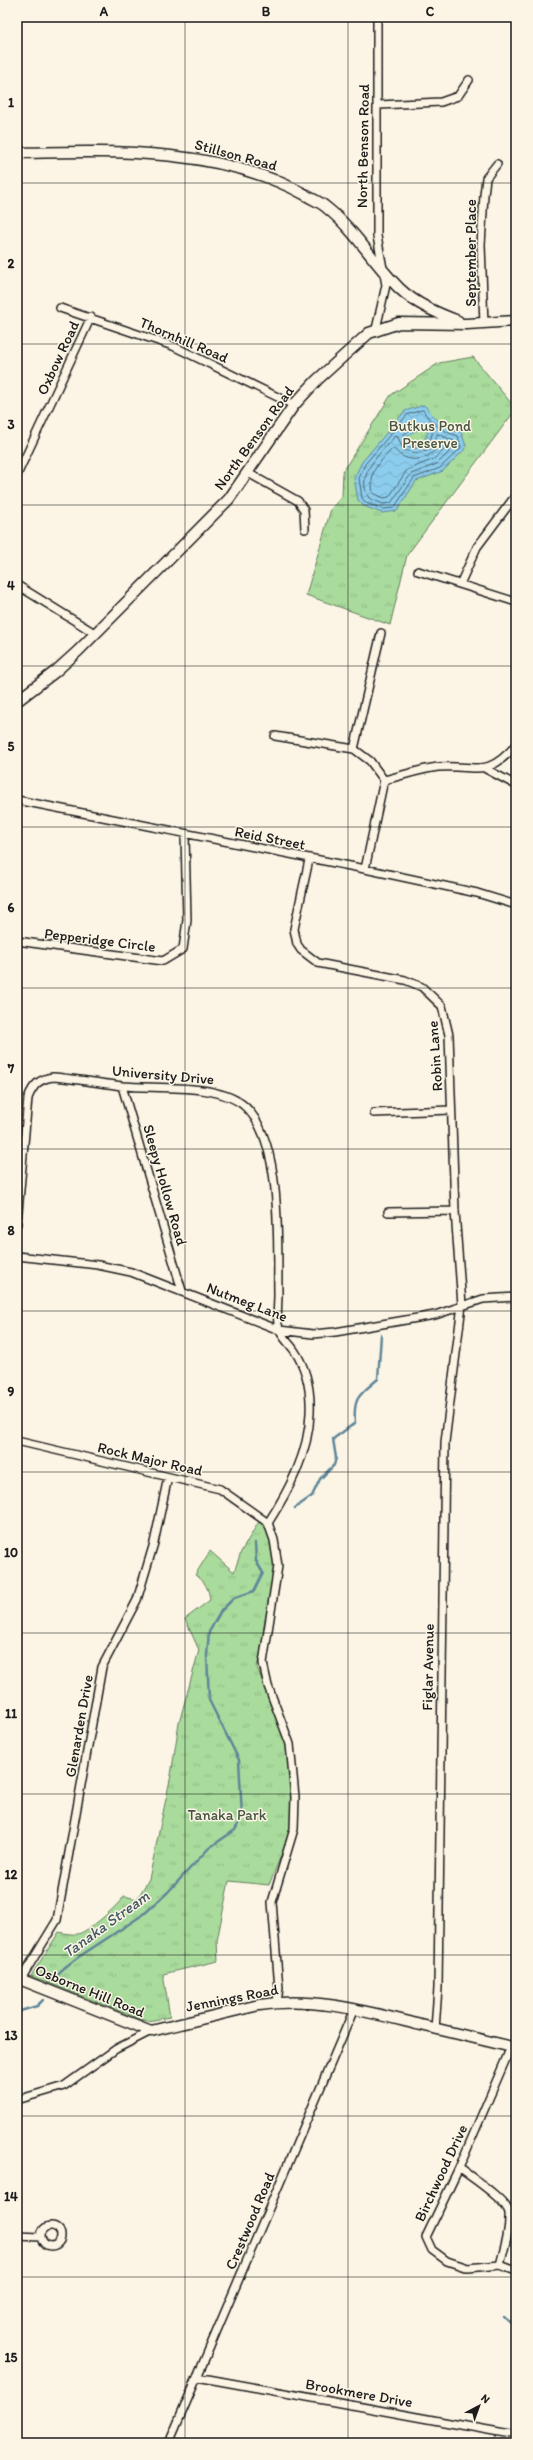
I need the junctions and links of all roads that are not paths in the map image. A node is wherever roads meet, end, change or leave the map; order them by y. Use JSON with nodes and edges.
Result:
{"nodes":[{"id":1,"x":377,"y":17,"type":"edge"},
{"id":2,"x":470,"y":80,"type":"dead end"},
{"id":3,"x":379,"y":105,"type":"junction"},
{"id":4,"x":17,"y":153,"type":"edge"},
{"id":5,"x":497,"y":164,"type":"dead end"},
{"id":6,"x":383,"y":269,"type":"junction"},
{"id":7,"x":60,"y":308,"type":"dead end"},
{"id":8,"x":91,"y":317,"type":"junction"},
{"id":9,"x":516,"y":321,"type":"edge"},
{"id":10,"x":467,"y":324,"type":"junction"},
{"id":11,"x":484,"y":324,"type":"junction"},
{"id":12,"x":376,"y":329,"type":"junction"},
{"id":13,"x":294,"y":405,"type":"junction"},
{"id":14,"x":248,"y":473,"type":"junction"},
{"id":15,"x":17,"y":475,"type":"edge"},
{"id":16,"x":516,"y":495,"type":"edge"},
{"id":17,"x":305,"y":529,"type":"dead end"},
{"id":18,"x":418,"y":571,"type":"dead end"},
{"id":19,"x":460,"y":584,"type":"junction"},
{"id":20,"x":17,"y":585,"type":"edge"},
{"id":21,"x":516,"y":602,"type":"edge"},
{"id":22,"x":381,"y":633,"type":"dead end"},
{"id":23,"x":96,"y":634,"type":"junction"},
{"id":24,"x":17,"y":701,"type":"edge"},
{"id":25,"x":275,"y":736,"type":"dead end"},
{"id":26,"x":516,"y":745,"type":"edge"},
{"id":27,"x":354,"y":749,"type":"junction"},
{"id":28,"x":486,"y":769,"type":"junction"},
{"id":29,"x":384,"y":780,"type":"junction"},
{"id":30,"x":516,"y":785,"type":"edge"},
{"id":31,"x":17,"y":800,"type":"edge"},
{"id":32,"x":185,"y":835,"type":"junction"},
{"id":33,"x":309,"y":860,"type":"junction"},
{"id":34,"x":365,"y":869,"type":"junction"},
{"id":35,"x":516,"y":905,"type":"edge"},
{"id":36,"x":17,"y":942,"type":"edge"},
{"id":37,"x":122,"y":1086,"type":"junction"},
{"id":38,"x":451,"y":1110,"type":"junction"},
{"id":39,"x":374,"y":1113,"type":"dead end"},
{"id":40,"x":455,"y":1211,"type":"junction"},
{"id":41,"x":388,"y":1212,"type":"dead end"},
{"id":42,"x":17,"y":1224,"type":"edge"},
{"id":43,"x":17,"y":1256,"type":"edge"},
{"id":44,"x":182,"y":1291,"type":"junction"},
{"id":45,"x":516,"y":1297,"type":"edge"},
{"id":46,"x":462,"y":1305,"type":"junction"},
{"id":47,"x":279,"y":1330,"type":"junction"},
{"id":48,"x":17,"y":1441,"type":"edge"},
{"id":49,"x":168,"y":1477,"type":"junction"},
{"id":50,"x":268,"y":1522,"type":"junction"},
{"id":51,"x":19,"y":1979,"type":"edge"},
{"id":52,"x":277,"y":2002,"type":"junction"},
{"id":53,"x":354,"y":2009,"type":"junction"},
{"id":54,"x":435,"y":2029,"type":"junction"},
{"id":55,"x":151,"y":2031,"type":"junction"},
{"id":56,"x":514,"y":2047,"type":"edge"},
{"id":57,"x":17,"y":2100,"type":"edge"},
{"id":58,"x":459,"y":2168,"type":"junction"},
{"id":59,"x":17,"y":2236,"type":"edge"},
{"id":60,"x":41,"y":2237,"type":"dead end"},
{"id":61,"x":500,"y":2265,"type":"junction"},
{"id":62,"x":516,"y":2271,"type":"edge"},
{"id":63,"x":197,"y":2377,"type":"junction"},
{"id":64,"x":516,"y":2435,"type":"edge"},
{"id":65,"x":169,"y":2443,"type":"edge"}],
"edges":[{"from":1,"to":3,"type":"street","name":"North Benson Road"},
{"from":2,"to":3,"type":"street"},
{"from":3,"to":6,"type":"street","name":"North Benson Road"},
{"from":4,"to":6,"type":"street","name":"Stillson Road"},
{"from":5,"to":11,"type":"street","name":"September Place"},
{"from":6,"to":10,"type":"street","name":"Stillson Road"},
{"from":6,"to":12,"type":"street","name":"North Benson Road"},
{"from":7,"to":8,"type":"street","name":"Thornhill Road"},
{"from":8,"to":13,"type":"street","name":"Thornhill Road"},
{"from":8,"to":15,"type":"street","name":"Oxbow Road"},
{"from":9,"to":11,"type":"street","name":"Stillson Road"},
{"from":10,"to":11,"type":"street","name":"Stillson Road"},
{"from":10,"to":12,"type":"street","name":"Stillson Road"},
{"from":12,"to":13,"type":"street","name":"North Benson Road"},
{"from":13,"to":14,"type":"street","name":"North Benson Road"},
{"from":14,"to":17,"type":"street"},
{"from":14,"to":23,"type":"street","name":"North Benson Road"},
{"from":16,"to":19,"type":"street"},
{"from":18,"to":19,"type":"street"},
{"from":19,"to":21,"type":"street"},
{"from":20,"to":23,"type":"street"},
{"from":22,"to":27,"type":"street"},
{"from":23,"to":24,"type":"street","name":"North Benson Road"},
{"from":25,"to":27,"type":"street"},
{"from":26,"to":28,"type":"street"},
{"from":27,"to":29,"type":"street"},
{"from":28,"to":29,"type":"street"},
{"from":28,"to":30,"type":"street"},
{"from":29,"to":34,"type":"street"},
{"from":31,"to":32,"type":"street","name":"Reid Street"},
{"from":32,"to":33,"type":"street","name":"Reid Street"},
{"from":32,"to":36,"type":"street","name":"Pepperidge Circle"},
{"from":33,"to":34,"type":"street","name":"Reid Street"},
{"from":33,"to":38,"type":"street","name":"Robin Lane"},
{"from":34,"to":35,"type":"street","name":"Reid Street"},
{"from":37,"to":42,"type":"street","name":"University Drive"},
{"from":37,"to":44,"type":"street","name":"Sleepy Hollow Road"},
{"from":37,"to":47,"type":"street","name":"University Drive"},
{"from":38,"to":39,"type":"street"},
{"from":38,"to":40,"type":"street","name":"Robin Lane"},
{"from":40,"to":41,"type":"street"},
{"from":40,"to":46,"type":"street","name":"Robin Lane"},
{"from":43,"to":44,"type":"street","name":"Nutmeg Lane"},
{"from":44,"to":47,"type":"street","name":"Nutmeg Lane"},
{"from":45,"to":46,"type":"street","name":"Nutmeg Lane"},
{"from":46,"to":47,"type":"street","name":"Nutmeg Lane"},
{"from":46,"to":54,"type":"street","name":"Figlar Avenue"},
{"from":47,"to":50,"type":"street"},
{"from":48,"to":49,"type":"street","name":"Rock Major Road"},
{"from":49,"to":50,"type":"street","name":"Rock Major Road"},
{"from":49,"to":51,"type":"street","name":"Glenarden Drive"},
{"from":50,"to":52,"type":"street"},
{"from":51,"to":55,"type":"street","name":"Osborne Hill Road"},
{"from":52,"to":53,"type":"street","name":"Jennings Road"},
{"from":52,"to":55,"type":"street","name":"Jennings Road"},
{"from":53,"to":54,"type":"street","name":"Jennings Road"},
{"from":53,"to":63,"type":"street","name":"Crestwood Road"},
{"from":54,"to":56,"type":"street","name":"Jennings Road"},
{"from":55,"to":57,"type":"street","name":"Jennings Road"},
{"from":56,"to":58,"type":"street","name":"Birchwood Drive"},
{"from":58,"to":61,"type":"street"},
{"from":58,"to":61,"type":"street","name":"Birchwood Drive"},
{"from":59,"to":60,"type":"street"},
{"from":61,"to":62,"type":"street","name":"Birchwood Drive"},
{"from":63,"to":64,"type":"street","name":"Brookmere Drive"},
{"from":63,"to":65,"type":"street","name":"Crestwood Road"}]}
